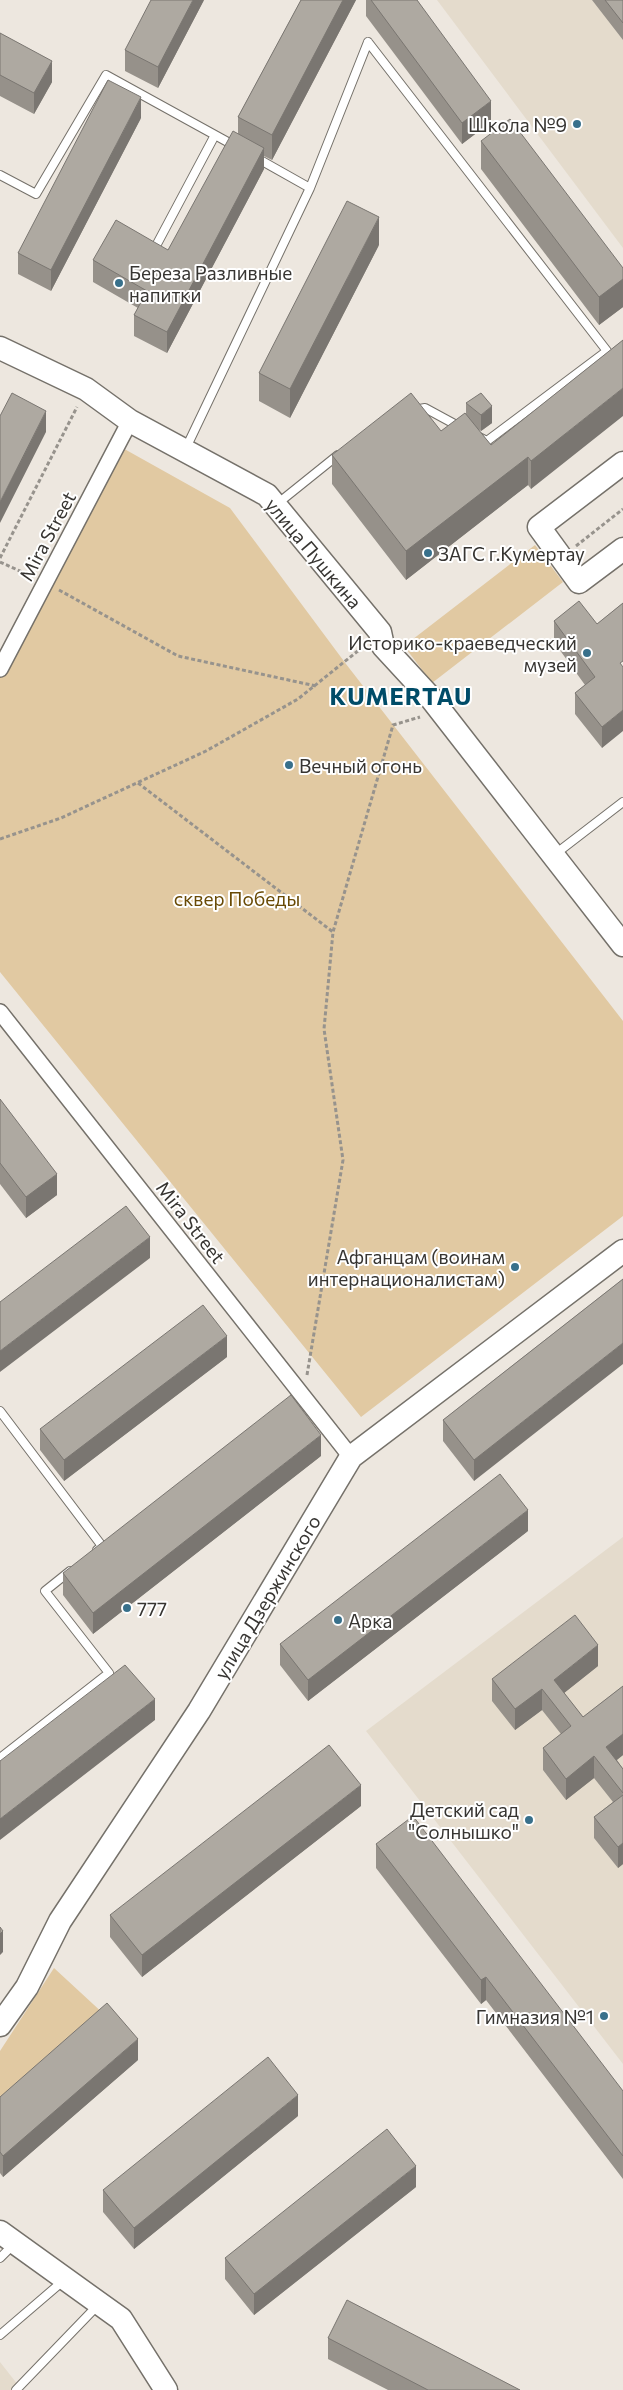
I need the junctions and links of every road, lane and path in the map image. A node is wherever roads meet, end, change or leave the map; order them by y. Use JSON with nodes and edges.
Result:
{"nodes":[{"id":1,"x":215,"y":135,"type":"junction"},
{"id":2,"x":241,"y":149,"type":"edge"},
{"id":3,"x":250,"y":154,"type":"edge"},
{"id":4,"x":0,"y":175,"type":"edge"},
{"id":5,"x":310,"y":188,"type":"junction"},
{"id":6,"x":157,"y":244,"type":"edge"},
{"id":7,"x":0,"y":349,"type":"edge"},
{"id":8,"x":86,"y":389,"type":"junction"},
{"id":9,"x":402,"y":412,"type":"edge"},
{"id":10,"x":130,"y":421,"type":"junction"},
{"id":11,"x":185,"y":451,"type":"junction"},
{"id":12,"x":343,"y":451,"type":"edge"},
{"id":13,"x":623,"y":463,"type":"edge"},
{"id":14,"x":276,"y":505,"type":"junction"},
{"id":15,"x":623,"y":509,"type":"edge"},
{"id":16,"x":574,"y":548,"type":"dead end"},
{"id":17,"x":623,"y":549,"type":"edge"},
{"id":18,"x":0,"y":560,"type":"edge"},
{"id":19,"x":46,"y":582,"type":"junction"},
{"id":20,"x":380,"y":632,"type":"junction"},
{"id":21,"x":0,"y":669,"type":"edge"},
{"id":22,"x":316,"y":686,"type":"junction"},
{"id":23,"x":439,"y":710,"type":"junction"},
{"id":24,"x":138,"y":782,"type":"junction"},
{"id":25,"x":623,"y":802,"type":"edge"},
{"id":26,"x":0,"y":839,"type":"edge"},
{"id":27,"x":553,"y":856,"type":"junction"},
{"id":28,"x":334,"y":932,"type":"junction"},
{"id":29,"x":623,"y":945,"type":"edge"},
{"id":30,"x":0,"y":1012,"type":"edge"},
{"id":31,"x":623,"y":1251,"type":"edge"},
{"id":32,"x":303,"y":1398,"type":"junction"},
{"id":33,"x":0,"y":1411,"type":"edge"},
{"id":34,"x":351,"y":1457,"type":"junction"},
{"id":35,"x":88,"y":1557,"type":"edge"},
{"id":36,"x":81,"y":1563,"type":"edge"},
{"id":37,"x":0,"y":1758,"type":"edge"},
{"id":38,"x":0,"y":2025,"type":"edge"},
{"id":39,"x":8,"y":2237,"type":"edge"},
{"id":40,"x":0,"y":2258,"type":"edge"},
{"id":41,"x":65,"y":2279,"type":"junction"},
{"id":42,"x":100,"y":2303,"type":"junction"},
{"id":43,"x":0,"y":2336,"type":"edge"},
{"id":44,"x":16,"y":2390,"type":"edge"},
{"id":45,"x":166,"y":2390,"type":"edge"}],
"edges":[{"from":1,"to":2,"type":"lane"},
{"from":1,"to":4,"type":"lane"},
{"from":1,"to":6,"type":"lane"},
{"from":3,"to":5,"type":"lane"},
{"from":5,"to":9,"type":"lane"},
{"from":5,"to":11,"type":"lane"},
{"from":7,"to":8,"type":"street","name":"улица Пушкина"},
{"from":8,"to":10,"type":"street","name":"улица Пушкина"},
{"from":8,"to":18,"type":"path"},
{"from":10,"to":11,"type":"street","name":"улица Пушкина"},
{"from":10,"to":19,"type":"street","name":"Mira Street"},
{"from":11,"to":14,"type":"street","name":"улица Пушкина"},
{"from":12,"to":14,"type":"lane"},
{"from":13,"to":17,"type":"street"},
{"from":14,"to":20,"type":"street","name":"улица Пушкина"},
{"from":15,"to":16,"type":"path"},
{"from":18,"to":19,"type":"path"},
{"from":19,"to":21,"type":"street","name":"Mira Street"},
{"from":19,"to":22,"type":"path"},
{"from":20,"to":22,"type":"path"},
{"from":20,"to":23,"type":"street","name":"улица Пушкина"},
{"from":22,"to":24,"type":"path"},
{"from":23,"to":27,"type":"street","name":"улица Пушкина"},
{"from":23,"to":28,"type":"path"},
{"from":24,"to":26,"type":"path"},
{"from":24,"to":28,"type":"path"},
{"from":25,"to":27,"type":"lane"},
{"from":27,"to":29,"type":"street","name":"улица Пушкина"},
{"from":28,"to":32,"type":"path"},
{"from":30,"to":32,"type":"street","name":"Mira Street"},
{"from":31,"to":34,"type":"street","name":"улица Дзержинского"},
{"from":32,"to":34,"type":"street","name":"Mira Street"},
{"from":33,"to":35,"type":"lane"},
{"from":34,"to":38,"type":"street","name":"улица Дзержинского"},
{"from":36,"to":37,"type":"lane"},
{"from":39,"to":40,"type":"lane"},
{"from":39,"to":41,"type":"street"},
{"from":41,"to":42,"type":"street"},
{"from":41,"to":43,"type":"lane"},
{"from":42,"to":44,"type":"lane"},
{"from":42,"to":45,"type":"street"}]}
